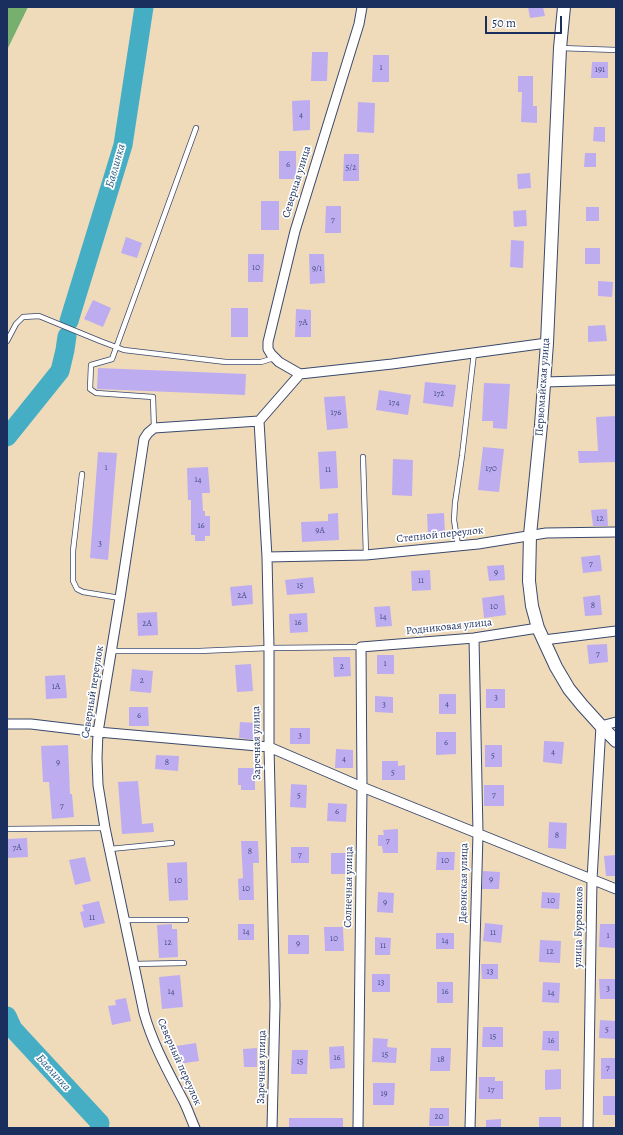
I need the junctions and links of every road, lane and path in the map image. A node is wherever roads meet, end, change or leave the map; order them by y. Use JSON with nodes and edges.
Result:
{"nodes":[{"id":1,"x":362,"y":7,"type":"edge"},
{"id":2,"x":564,"y":7,"type":"edge"},
{"id":3,"x":560,"y":48,"type":"junction"},
{"id":4,"x":616,"y":50,"type":"edge"},
{"id":5,"x":196,"y":128,"type":"dead end"},
{"id":6,"x":7,"y":341,"type":"edge"},
{"id":7,"x":547,"y":343,"type":"junction"},
{"id":8,"x":116,"y":346,"type":"junction"},
{"id":9,"x":474,"y":353,"type":"junction"},
{"id":10,"x":277,"y":360,"type":"junction"},
{"id":11,"x":300,"y":374,"type":"junction"},
{"id":12,"x":616,"y":380,"type":"edge"},
{"id":13,"x":544,"y":382,"type":"junction"},
{"id":14,"x":259,"y":421,"type":"junction"},
{"id":15,"x":154,"y":428,"type":"junction"},
{"id":16,"x":363,"y":456,"type":"dead end"},
{"id":17,"x":82,"y":474,"type":"dead end"},
{"id":18,"x":616,"y":532,"type":"edge"},
{"id":19,"x":530,"y":535,"type":"junction"},
{"id":20,"x":458,"y":545,"type":"junction"},
{"id":21,"x":366,"y":555,"type":"junction"},
{"id":22,"x":267,"y":557,"type":"junction"},
{"id":23,"x":120,"y":598,"type":"junction"},
{"id":24,"x":538,"y":628,"type":"junction"},
{"id":25,"x":616,"y":631,"type":"edge"},
{"id":26,"x":474,"y":638,"type":"junction"},
{"id":27,"x":544,"y":640,"type":"junction"},
{"id":28,"x":361,"y":647,"type":"junction"},
{"id":29,"x":269,"y":648,"type":"junction"},
{"id":30,"x":112,"y":651,"type":"junction"},
{"id":31,"x":616,"y":722,"type":"edge"},
{"id":32,"x":7,"y":724,"type":"edge"},
{"id":33,"x":601,"y":726,"type":"junction"},
{"id":34,"x":98,"y":732,"type":"junction"},
{"id":35,"x":616,"y":741,"type":"edge"},
{"id":36,"x":269,"y":747,"type":"junction"},
{"id":37,"x":362,"y":787,"type":"junction"},
{"id":38,"x":105,"y":828,"type":"junction"},
{"id":39,"x":7,"y":829,"type":"edge"},
{"id":40,"x":478,"y":833,"type":"junction"},
{"id":41,"x":172,"y":842,"type":"dead end"},
{"id":42,"x":110,"y":849,"type":"junction"},
{"id":43,"x":592,"y":879,"type":"junction"},
{"id":44,"x":616,"y":889,"type":"edge"},
{"id":45,"x":125,"y":920,"type":"junction"},
{"id":46,"x":186,"y":920,"type":"dead end"},
{"id":47,"x":184,"y":963,"type":"dead end"},
{"id":48,"x":134,"y":964,"type":"junction"},
{"id":49,"x":195,"y":1128,"type":"edge"},
{"id":50,"x":272,"y":1128,"type":"edge"},
{"id":51,"x":358,"y":1128,"type":"edge"},
{"id":52,"x":470,"y":1128,"type":"edge"},
{"id":53,"x":588,"y":1128,"type":"edge"}],
"edges":[{"from":1,"to":10,"type":"street","name":"Северная улица"},
{"from":2,"to":3,"type":"street","name":"Первомайская улица"},
{"from":3,"to":4,"type":"lane"},
{"from":3,"to":7,"type":"street","name":"Первомайская улица"},
{"from":5,"to":8,"type":"lane"},
{"from":6,"to":8,"type":"lane"},
{"from":7,"to":9,"type":"street"},
{"from":7,"to":13,"type":"street","name":"Первомайская улица"},
{"from":8,"to":10,"type":"lane"},
{"from":8,"to":15,"type":"lane"},
{"from":9,"to":11,"type":"street"},
{"from":9,"to":20,"type":"lane"},
{"from":10,"to":11,"type":"street"},
{"from":11,"to":14,"type":"street"},
{"from":12,"to":13,"type":"street"},
{"from":13,"to":19,"type":"street","name":"Первомайская улица"},
{"from":14,"to":15,"type":"street"},
{"from":14,"to":22,"type":"street","name":"Заречная улица"},
{"from":15,"to":23,"type":"street","name":"Северный переулок"},
{"from":16,"to":21,"type":"lane"},
{"from":17,"to":23,"type":"lane"},
{"from":18,"to":19,"type":"street","name":"Степной переулок"},
{"from":19,"to":20,"type":"street","name":"Степной переулок"},
{"from":19,"to":24,"type":"street","name":"Первомайская улица"},
{"from":20,"to":21,"type":"street","name":"Степной переулок"},
{"from":21,"to":22,"type":"street","name":"Степной переулок"},
{"from":22,"to":29,"type":"street","name":"Заречная улица"},
{"from":23,"to":30,"type":"street","name":"Северный переулок"},
{"from":24,"to":26,"type":"street","name":"Родниковая улица"},
{"from":24,"to":27,"type":"street","name":"Первомайская улица"},
{"from":25,"to":27,"type":"street"},
{"from":26,"to":28,"type":"street","name":"Родниковая улица"},
{"from":26,"to":40,"type":"street","name":"Девонская улица"},
{"from":27,"to":33,"type":"street","name":"Первомайская улица"},
{"from":28,"to":29,"type":"lane"},
{"from":28,"to":37,"type":"street","name":"Солнечная улица"},
{"from":29,"to":30,"type":"lane"},
{"from":29,"to":36,"type":"street","name":"Заречная улица"},
{"from":30,"to":34,"type":"street","name":"Северный переулок"},
{"from":31,"to":33,"type":"street"},
{"from":32,"to":34,"type":"street"},
{"from":33,"to":35,"type":"street","name":"Первомайская улица"},
{"from":33,"to":43,"type":"street","name":"улица Буровиков"},
{"from":34,"to":36,"type":"street"},
{"from":34,"to":38,"type":"street","name":"Северный переулок"},
{"from":36,"to":37,"type":"street"},
{"from":36,"to":50,"type":"street","name":"Заречная улица"},
{"from":37,"to":40,"type":"street"},
{"from":37,"to":51,"type":"street","name":"Солнечная улица"},
{"from":38,"to":39,"type":"lane"},
{"from":38,"to":42,"type":"street","name":"Северный переулок"},
{"from":40,"to":43,"type":"street"},
{"from":40,"to":52,"type":"street","name":"Девонская улица"},
{"from":41,"to":42,"type":"lane"},
{"from":42,"to":45,"type":"street","name":"Северный переулок"},
{"from":43,"to":44,"type":"street"},
{"from":43,"to":53,"type":"street","name":"улица Буровиков"},
{"from":45,"to":46,"type":"lane"},
{"from":45,"to":48,"type":"street","name":"Северный переулок"},
{"from":47,"to":48,"type":"lane"},
{"from":48,"to":49,"type":"street","name":"Северный переулок"}]}
